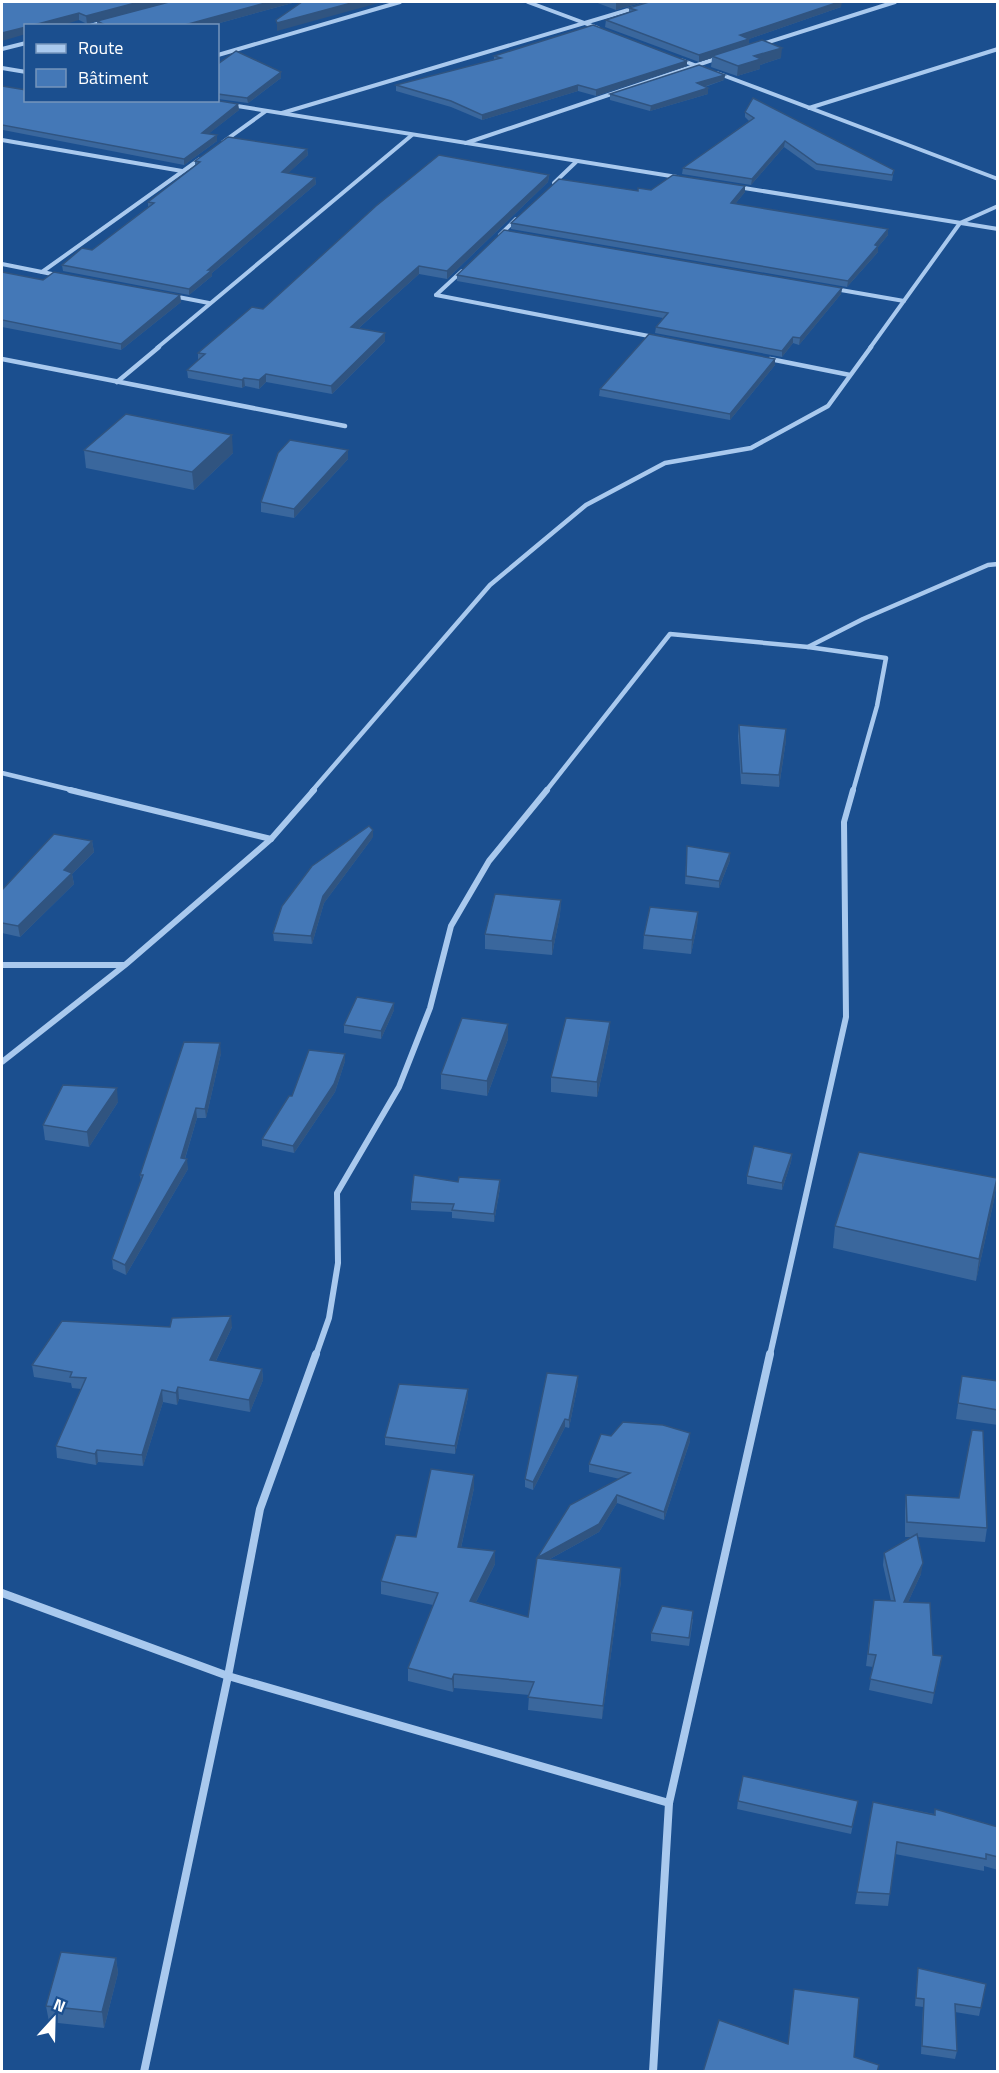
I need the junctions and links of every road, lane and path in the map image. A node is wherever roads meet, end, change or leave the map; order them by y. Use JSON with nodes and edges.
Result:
{"nodes":[{"id":1,"x":400,"y":2,"type":"edge"},
{"id":2,"x":528,"y":2,"type":"edge"},
{"id":3,"x":896,"y":2,"type":"edge"},
{"id":4,"x":645,"y":4,"type":"edge"},
{"id":5,"x":112,"y":20,"type":"edge"},
{"id":6,"x":584,"y":23,"type":"junction"},
{"id":7,"x":97,"y":24,"type":"edge"},
{"id":8,"x":607,"y":31,"type":"edge"},
{"id":9,"x":24,"y":44,"type":"edge"},
{"id":10,"x":752,"y":48,"type":"edge"},
{"id":11,"x":2,"y":49,"type":"edge"},
{"id":12,"x":998,"y":49,"type":"edge"},
{"id":13,"x":219,"y":55,"type":"edge"},
{"id":14,"x":729,"y":55,"type":"edge"},
{"id":15,"x":674,"y":57,"type":"edge"},
{"id":16,"x":696,"y":65,"type":"junction"},
{"id":17,"x":2,"y":68,"type":"edge"},
{"id":18,"x":24,"y":72,"type":"edge"},
{"id":19,"x":223,"y":104,"type":"edge"},
{"id":20,"x":809,"y":108,"type":"junction"},
{"id":21,"x":266,"y":111,"type":"junction"},
{"id":22,"x":280,"y":113,"type":"junction"},
{"id":23,"x":412,"y":135,"type":"junction"},
{"id":24,"x":2,"y":141,"type":"edge"},
{"id":25,"x":11,"y":142,"type":"junction"},
{"id":26,"x":465,"y":143,"type":"junction"},
{"id":27,"x":219,"y":145,"type":"edge"},
{"id":28,"x":2,"y":149,"type":"edge"},
{"id":29,"x":201,"y":158,"type":"edge"},
{"id":30,"x":577,"y":161,"type":"junction"},
{"id":31,"x":182,"y":171,"type":"junction"},
{"id":32,"x":682,"y":178,"type":"edge"},
{"id":33,"x":998,"y":179,"type":"edge"},
{"id":34,"x":553,"y":185,"type":"edge"},
{"id":35,"x":728,"y":186,"type":"edge"},
{"id":36,"x":998,"y":206,"type":"edge"},
{"id":37,"x":520,"y":216,"type":"edge"},
{"id":38,"x":960,"y":223,"type":"junction"},
{"id":39,"x":998,"y":229,"type":"edge"},
{"id":40,"x":504,"y":232,"type":"junction"},
{"id":41,"x":515,"y":234,"type":"edge"},
{"id":42,"x":495,"y":240,"type":"edge"},
{"id":43,"x":2,"y":264,"type":"edge"},
{"id":44,"x":470,"y":264,"type":"edge"},
{"id":45,"x":42,"y":272,"type":"junction"},
{"id":46,"x":64,"y":276,"type":"edge"},
{"id":47,"x":833,"y":289,"type":"edge"},
{"id":48,"x":165,"y":295,"type":"edge"},
{"id":49,"x":904,"y":301,"type":"junction"},
{"id":50,"x":209,"y":303,"type":"junction"},
{"id":51,"x":655,"y":337,"type":"edge"},
{"id":52,"x":758,"y":357,"type":"edge"},
{"id":53,"x":2,"y":359,"type":"edge"},
{"id":54,"x":850,"y":375,"type":"junction"},
{"id":55,"x":117,"y":382,"type":"junction"},
{"id":56,"x":345,"y":426,"type":"dead end"},
{"id":57,"x":998,"y":564,"type":"edge"},
{"id":58,"x":808,"y":647,"type":"junction"},
{"id":59,"x":2,"y":773,"type":"edge"},
{"id":60,"x":271,"y":839,"type":"junction"},
{"id":61,"x":125,"y":964,"type":"junction"},
{"id":62,"x":2,"y":966,"type":"edge"},
{"id":63,"x":2,"y":1062,"type":"edge"},
{"id":64,"x":2,"y":1593,"type":"edge"},
{"id":65,"x":228,"y":1676,"type":"junction"},
{"id":66,"x":669,"y":1803,"type":"junction"},
{"id":67,"x":144,"y":2072,"type":"edge"},
{"id":68,"x":653,"y":2072,"type":"edge"}],
"edges":[{"from":1,"to":13,"type":"street"},
{"from":2,"to":6,"type":"street"},
{"from":3,"to":10,"type":"street"},
{"from":4,"to":6,"type":"street"},
{"from":5,"to":7,"type":"street"},
{"from":6,"to":8,"type":"street"},
{"from":6,"to":22,"type":"street"},
{"from":9,"to":11,"type":"street"},
{"from":12,"to":20,"type":"street"},
{"from":14,"to":16,"type":"street"},
{"from":15,"to":16,"type":"street"},
{"from":16,"to":20,"type":"street"},
{"from":16,"to":26,"type":"street"},
{"from":17,"to":18,"type":"street"},
{"from":19,"to":21,"type":"street"},
{"from":20,"to":33,"type":"street"},
{"from":21,"to":22,"type":"street"},
{"from":21,"to":27,"type":"street"},
{"from":22,"to":23,"type":"street"},
{"from":23,"to":26,"type":"street"},
{"from":23,"to":50,"type":"street"},
{"from":24,"to":25,"type":"street"},
{"from":25,"to":28,"type":"street"},
{"from":25,"to":31,"type":"street"},
{"from":26,"to":30,"type":"street"},
{"from":29,"to":31,"type":"street"},
{"from":30,"to":32,"type":"street"},
{"from":30,"to":34,"type":"street"},
{"from":31,"to":45,"type":"street"},
{"from":35,"to":38,"type":"street"},
{"from":36,"to":38,"type":"street"},
{"from":37,"to":40,"type":"street"},
{"from":38,"to":39,"type":"street"},
{"from":38,"to":49,"type":"street"},
{"from":40,"to":41,"type":"street"},
{"from":40,"to":42,"type":"street"},
{"from":43,"to":45,"type":"street"},
{"from":44,"to":51,"type":"street"},
{"from":45,"to":46,"type":"street"},
{"from":47,"to":49,"type":"street"},
{"from":48,"to":50,"type":"street"},
{"from":49,"to":54,"type":"street"},
{"from":50,"to":55,"type":"street"},
{"from":52,"to":54,"type":"street"},
{"from":53,"to":55,"type":"street"},
{"from":54,"to":60,"type":"street"},
{"from":55,"to":56,"type":"street"},
{"from":57,"to":58,"type":"street"},
{"from":58,"to":65,"type":"street"},
{"from":58,"to":66,"type":"street"},
{"from":59,"to":60,"type":"street"},
{"from":60,"to":61,"type":"street"},
{"from":61,"to":62,"type":"street"},
{"from":61,"to":63,"type":"street"},
{"from":64,"to":65,"type":"street"},
{"from":65,"to":66,"type":"street"},
{"from":65,"to":67,"type":"street"},
{"from":66,"to":68,"type":"street"}]}
